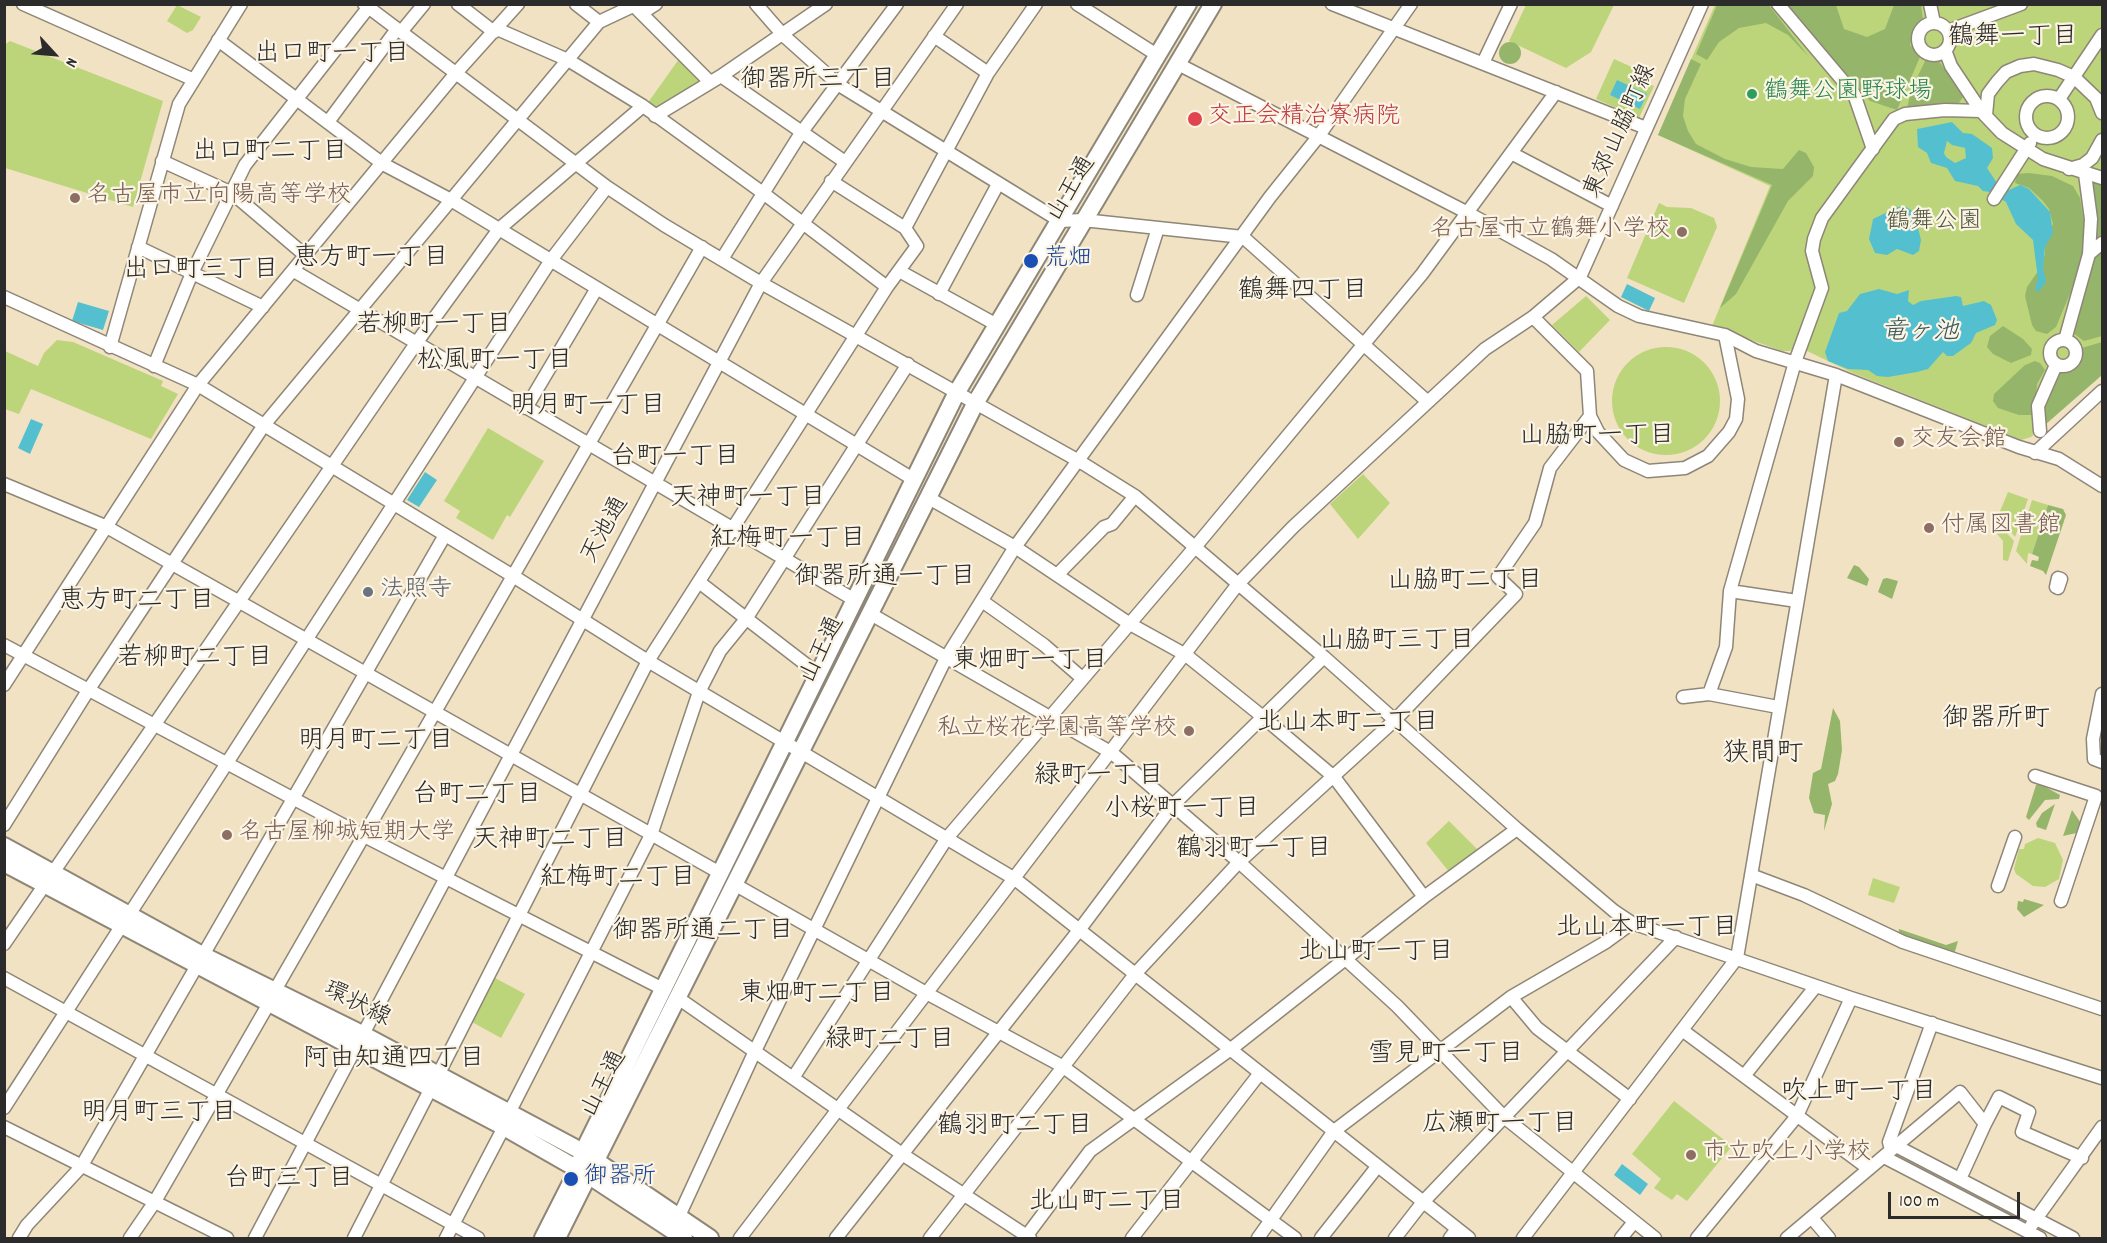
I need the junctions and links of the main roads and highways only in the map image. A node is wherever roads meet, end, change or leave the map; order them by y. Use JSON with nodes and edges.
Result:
{"nodes":[{"id":1,"x":1188,"y":4,"type":"edge"},
{"id":2,"x":1213,"y":4,"type":"edge"},
{"id":3,"x":4,"y":846,"type":"edge"},
{"id":4,"x":4,"y":863,"type":"edge"},
{"id":5,"x":49,"y":880,"type":"junction"},
{"id":6,"x":586,"y":1164,"type":"junction"},
{"id":7,"x":543,"y":1239,"type":"edge"},
{"id":8,"x":557,"y":1239,"type":"edge"},
{"id":9,"x":684,"y":1239,"type":"edge"},
{"id":10,"x":710,"y":1239,"type":"edge"}],
"edges":[{"from":1,"to":6,"type":"main road","name":"山王通"},
{"from":2,"to":6,"type":"main road","name":"山王通"},
{"from":3,"to":5,"type":"main road","name":"環状線"},
{"from":4,"to":5,"type":"main road","name":"環状線"},
{"from":5,"to":6,"type":"main road","name":"環状線"},
{"from":6,"to":7,"type":"main road","name":"山王通"},
{"from":6,"to":8,"type":"main road","name":"山王通"},
{"from":6,"to":9,"type":"main road","name":"環状線"},
{"from":6,"to":10,"type":"main road","name":"環状線"}]}
